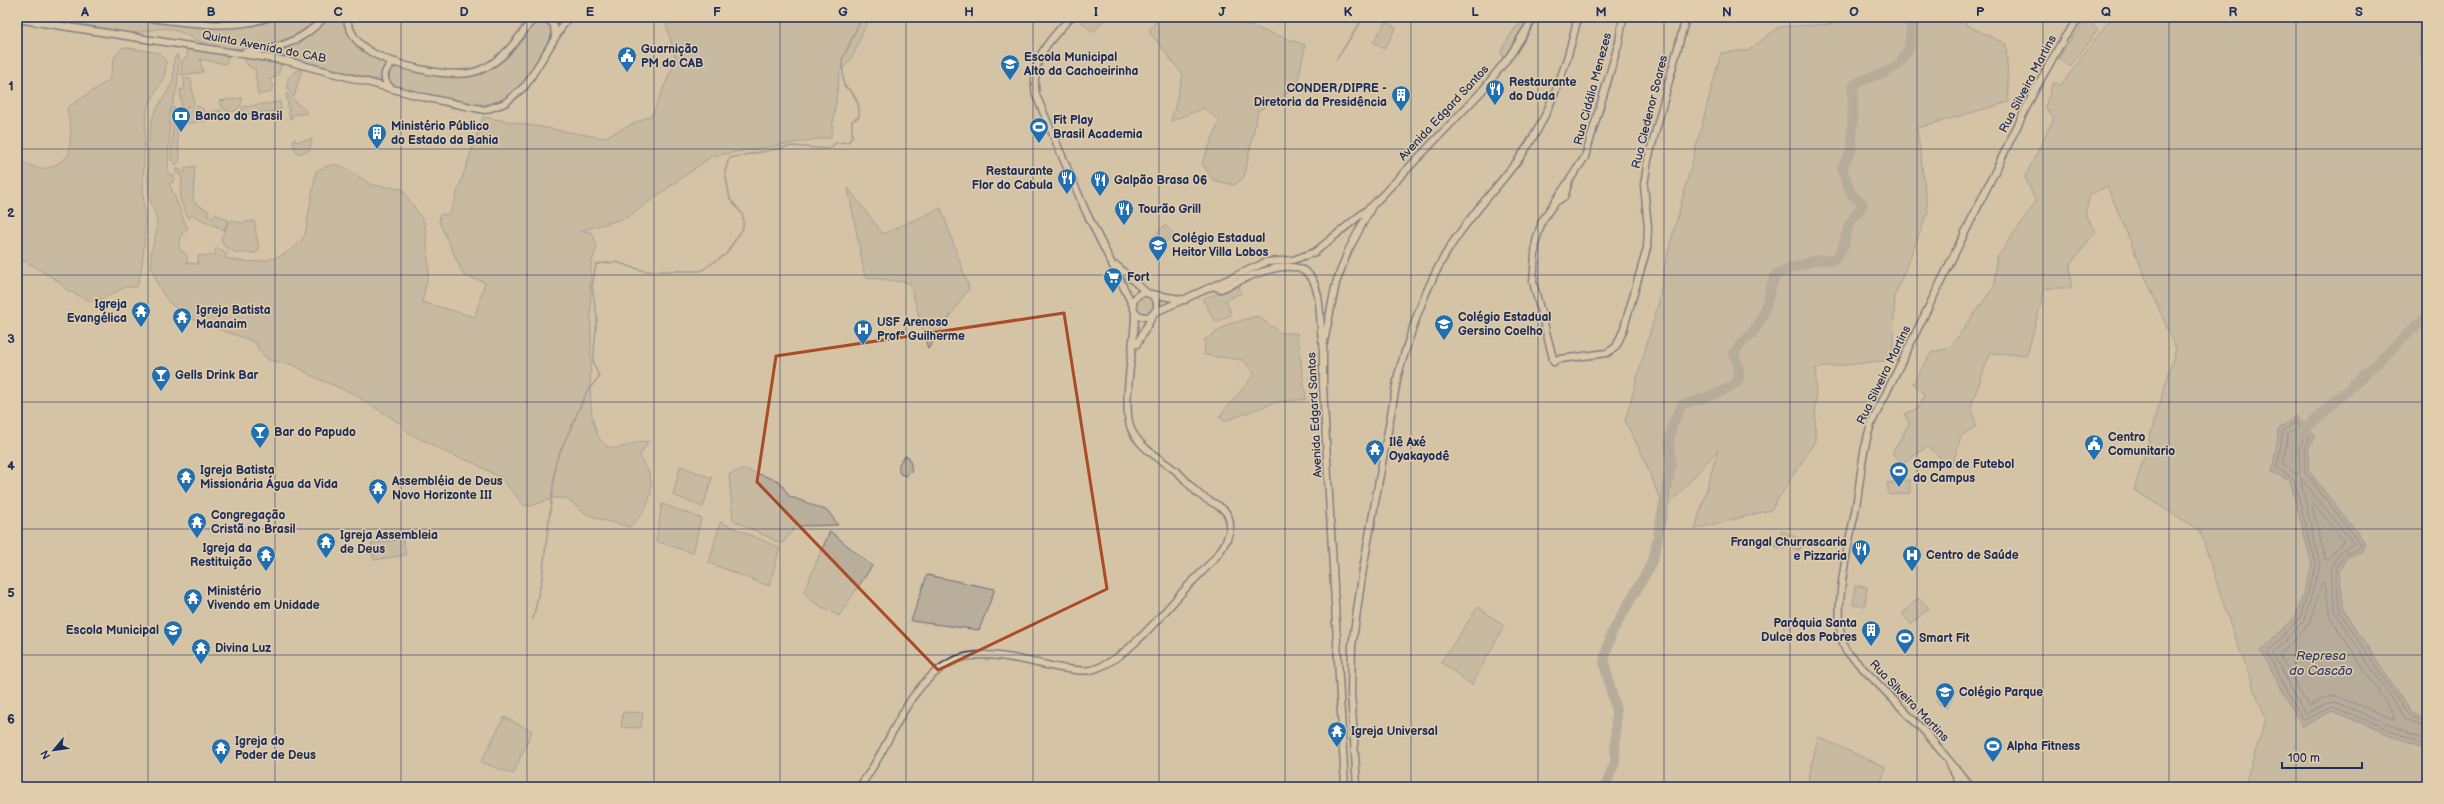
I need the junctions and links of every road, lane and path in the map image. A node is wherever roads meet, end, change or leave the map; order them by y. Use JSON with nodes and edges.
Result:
{"nodes":[{"id":1,"x":142,"y":17,"type":"edge"},
{"id":2,"x":270,"y":17,"type":"edge"},
{"id":3,"x":326,"y":17,"type":"edge"},
{"id":4,"x":346,"y":17,"type":"edge"},
{"id":5,"x":534,"y":17,"type":"edge"},
{"id":6,"x":560,"y":17,"type":"edge"},
{"id":7,"x":566,"y":17,"type":"edge"},
{"id":8,"x":1071,"y":17,"type":"edge"},
{"id":9,"x":1534,"y":17,"type":"edge"},
{"id":10,"x":1578,"y":17,"type":"edge"},
{"id":11,"x":1623,"y":17,"type":"edge"},
{"id":12,"x":1686,"y":17,"type":"edge"},
{"id":13,"x":2080,"y":17,"type":"edge"},
{"id":14,"x":17,"y":19,"type":"edge"},
{"id":15,"x":529,"y":24,"type":"junction"},
{"id":16,"x":555,"y":40,"type":"junction"},
{"id":17,"x":232,"y":52,"type":"junction"},
{"id":18,"x":396,"y":62,"type":"junction"},
{"id":19,"x":392,"y":89,"type":"junction"},
{"id":20,"x":1372,"y":206,"type":"junction"},
{"id":21,"x":1110,"y":257,"type":"junction"},
{"id":22,"x":1216,"y":287,"type":"junction"},
{"id":23,"x":1148,"y":293,"type":"junction"},
{"id":24,"x":1184,"y":300,"type":"junction"},
{"id":25,"x":1134,"y":309,"type":"junction"},
{"id":26,"x":1154,"y":313,"type":"junction"},
{"id":27,"x":1323,"y":348,"type":"junction"},
{"id":28,"x":1134,"y":353,"type":"junction"},
{"id":29,"x":1554,"y":362,"type":"joint"},
{"id":30,"x":1949,"y":762,"type":"junction"},
{"id":31,"x":859,"y":787,"type":"edge"},
{"id":32,"x":1345,"y":787,"type":"edge"},
{"id":33,"x":1357,"y":787,"type":"edge"},
{"id":34,"x":1961,"y":787,"type":"edge"},
{"id":35,"x":1971,"y":787,"type":"edge"}],
"edges":[{"from":1,"to":2,"type":"main road","name":"Quinta Avenida do CAB"},
{"from":3,"to":17,"type":"main road"},
{"from":4,"to":18,"type":"main road"},
{"from":5,"to":15,"type":"main road"},
{"from":6,"to":7,"type":"main road"},
{"from":7,"to":16,"type":"main road","name":"Quinta Avenida do CAB"},
{"from":8,"to":21,"type":"main road"},
{"from":9,"to":20,"type":"main road","name":"Avenida Edgard Santos"},
{"from":10,"to":33,"type":"main road"},
{"from":11,"to":29,"type":"main road","name":"Rua Cidália Menezes"},
{"from":12,"to":29,"type":"main road","name":"Rua Cledenor Soares"},
{"from":13,"to":30,"type":"main road","name":"Rua Silveira Martins"},
{"from":14,"to":17,"type":"main road","name":"Quinta Avenida do CAB"},
{"from":15,"to":16,"type":"main road"},
{"from":15,"to":18,"type":"main road"},
{"from":16,"to":19,"type":"main road","name":"Quinta Avenida do CAB"},
{"from":17,"to":19,"type":"main road","name":"Quinta Avenida do CAB"},
{"from":18,"to":19,"type":"main road"},
{"from":20,"to":22,"type":"main road"},
{"from":20,"to":27,"type":"main road","name":"Avenida Edgard Santos"},
{"from":21,"to":23,"type":"main road"},
{"from":21,"to":25,"type":"main road"},
{"from":22,"to":24,"type":"main road"},
{"from":22,"to":27,"type":"main road"},
{"from":23,"to":24,"type":"main road"},
{"from":23,"to":25,"type":"main road"},
{"from":23,"to":26,"type":"main road"},
{"from":24,"to":26,"type":"main road"},
{"from":25,"to":26,"type":"main road"},
{"from":25,"to":28,"type":"main road"},
{"from":26,"to":28,"type":"main road"},
{"from":27,"to":32,"type":"main road","name":"Avenida Edgard Santos"},
{"from":28,"to":31,"type":"main road"},
{"from":30,"to":34,"type":"main road","name":"Rua Silveira Martins"},
{"from":30,"to":35,"type":"main road","name":"Rua Silveira Martins"}]}
